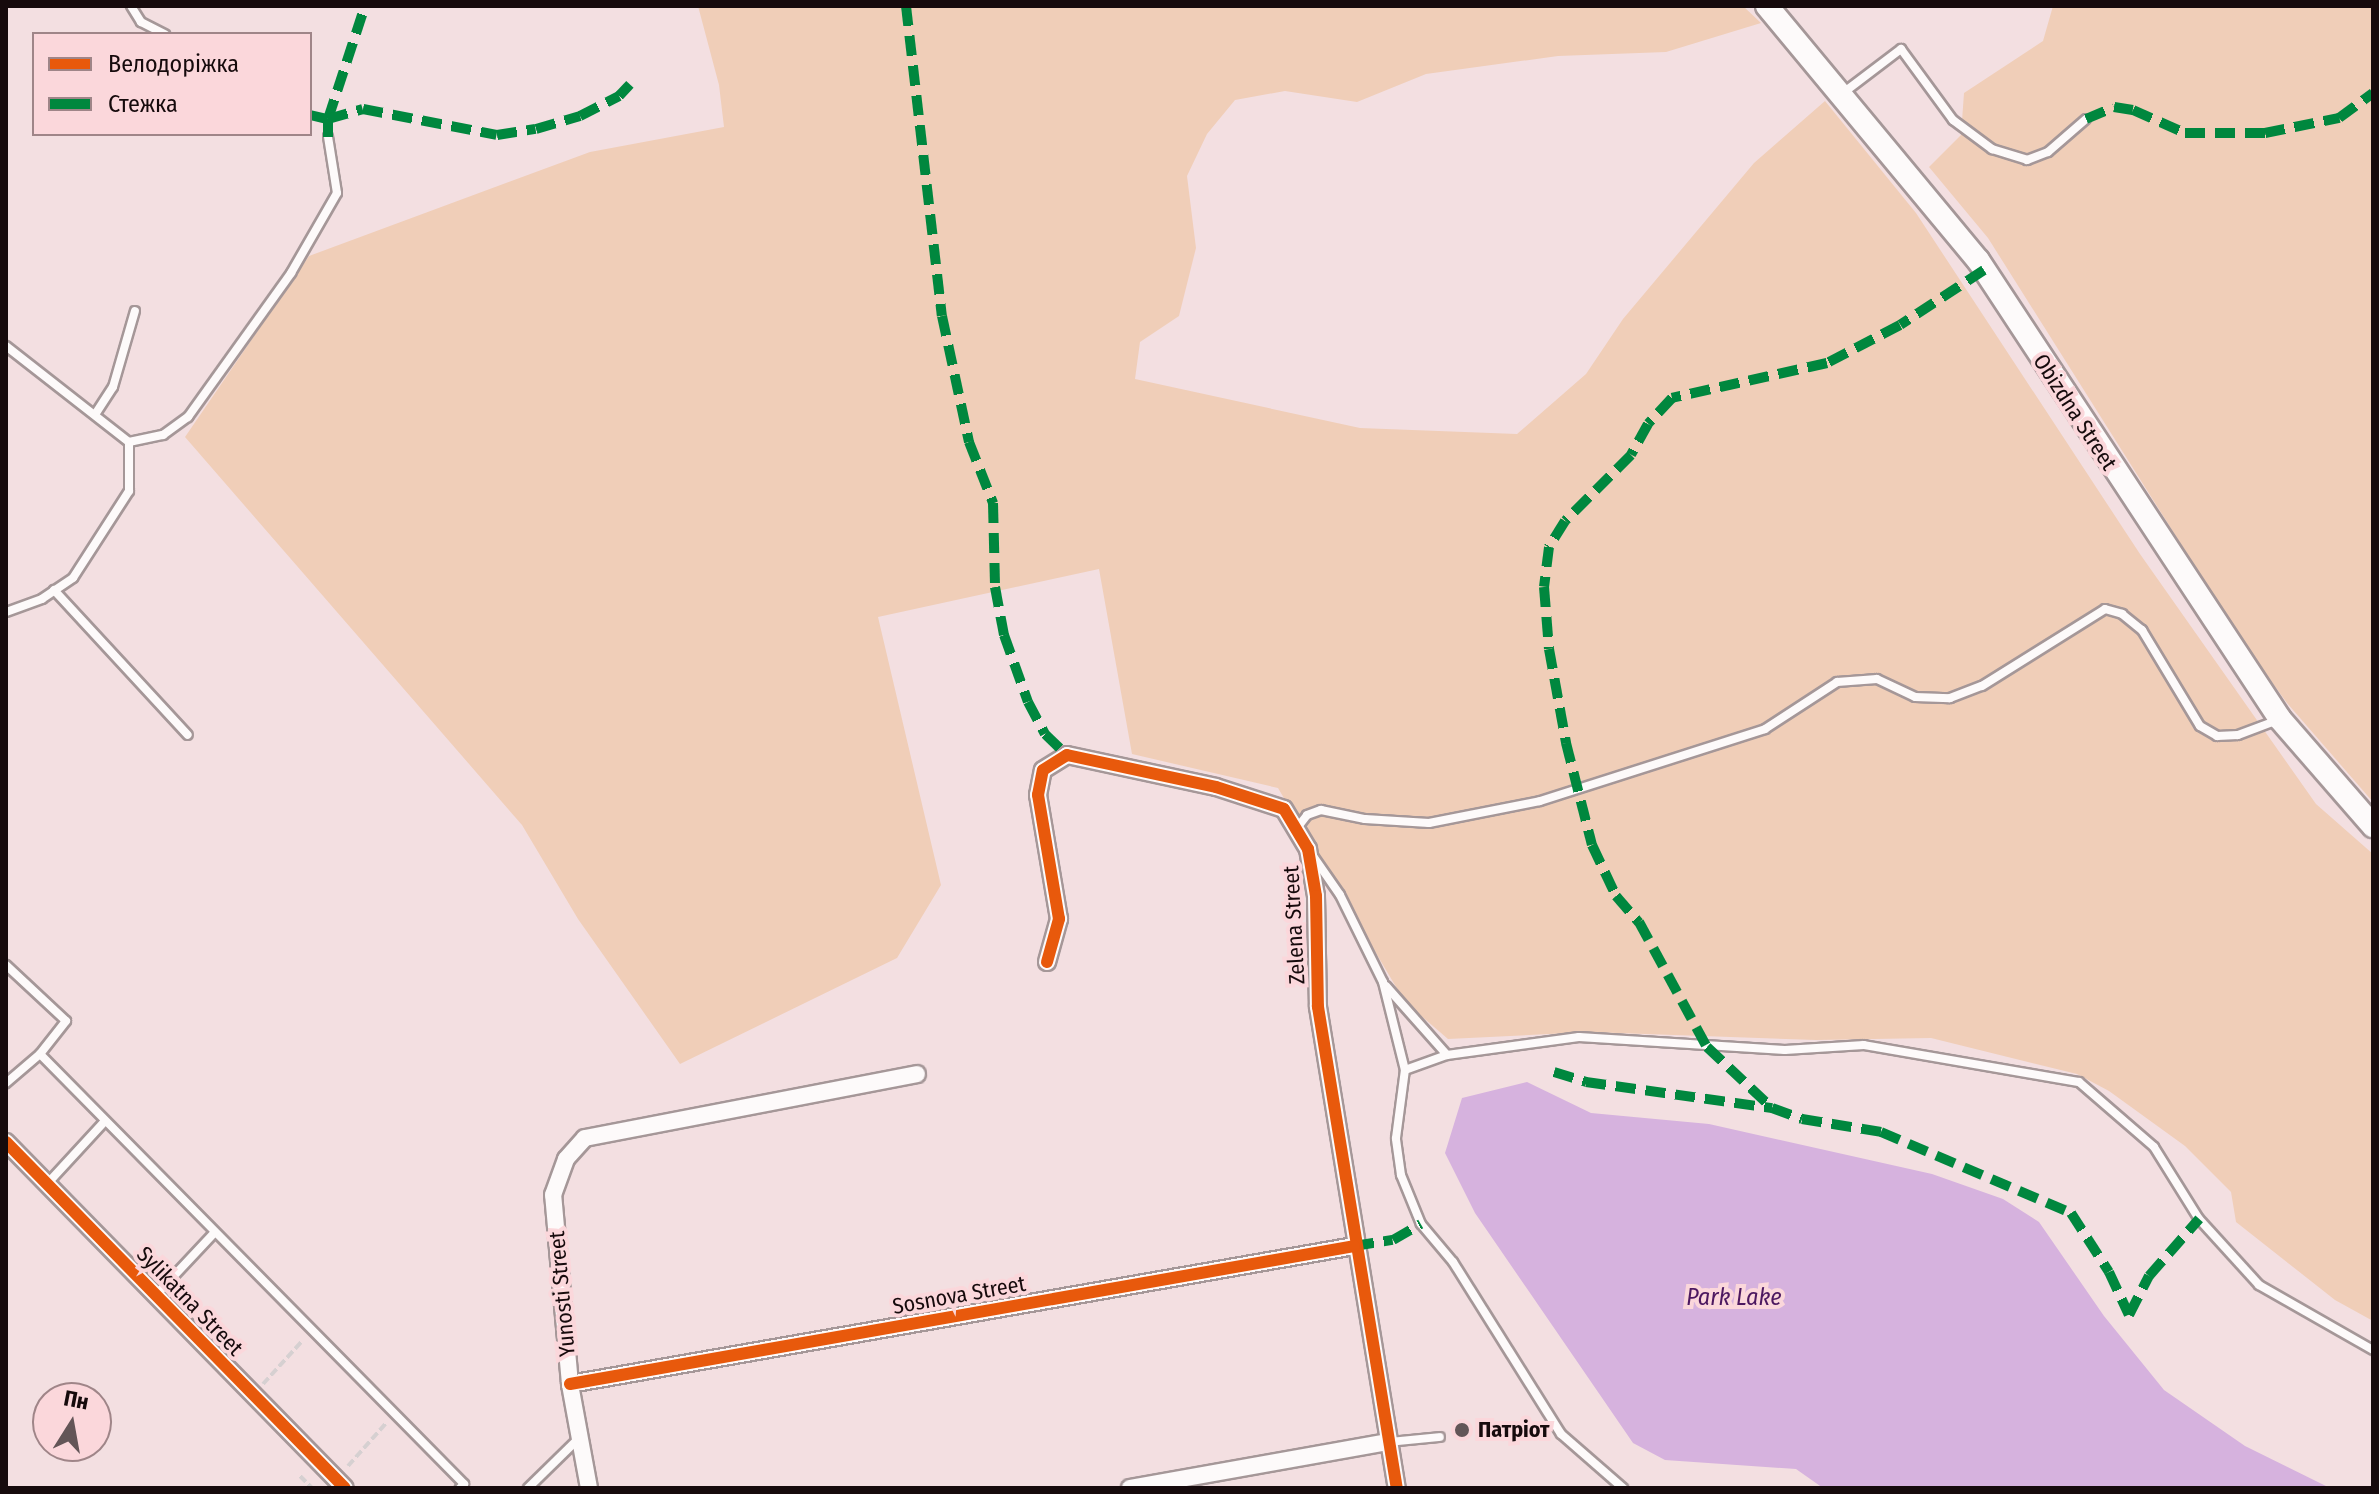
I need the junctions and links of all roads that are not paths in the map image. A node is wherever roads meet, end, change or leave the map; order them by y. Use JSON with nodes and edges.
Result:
{"nodes":[{"id":1,"x":131,"y":6,"type":"edge"},
{"id":2,"x":1767,"y":6,"type":"edge"},
{"id":3,"x":161,"y":32,"type":"edge"},
{"id":4,"x":1842,"y":94,"type":"junction"},
{"id":5,"x":2086,"y":119,"type":"dead end"},
{"id":6,"x":328,"y":137,"type":"dead end"},
{"id":7,"x":135,"y":311,"type":"dead end"},
{"id":8,"x":6,"y":346,"type":"edge"},
{"id":9,"x":96,"y":413,"type":"junction"},
{"id":10,"x":129,"y":442,"type":"junction"},
{"id":11,"x":54,"y":590,"type":"junction"},
{"id":12,"x":6,"y":612,"type":"edge"},
{"id":13,"x":2280,"y":719,"type":"junction"},
{"id":14,"x":188,"y":735,"type":"dead end"},
{"id":15,"x":2373,"y":826,"type":"edge"},
{"id":16,"x":1297,"y":829,"type":"junction"},
{"id":17,"x":1308,"y":849,"type":"junction"},
{"id":18,"x":1047,"y":962,"type":"dead end"},
{"id":19,"x":6,"y":965,"type":"edge"},
{"id":20,"x":1383,"y":982,"type":"junction"},
{"id":21,"x":40,"y":1054,"type":"junction"},
{"id":22,"x":1447,"y":1055,"type":"junction"},
{"id":23,"x":1405,"y":1070,"type":"junction"},
{"id":24,"x":917,"y":1074,"type":"dead end"},
{"id":25,"x":6,"y":1083,"type":"edge"},
{"id":26,"x":104,"y":1122,"type":"junction"},
{"id":27,"x":6,"y":1142,"type":"edge"},
{"id":28,"x":47,"y":1184,"type":"junction"},
{"id":29,"x":213,"y":1234,"type":"junction"},
{"id":30,"x":1354,"y":1246,"type":"junction"},
{"id":31,"x":156,"y":1295,"type":"junction"},
{"id":32,"x":2373,"y":1350,"type":"edge"},
{"id":33,"x":570,"y":1384,"type":"junction"},
{"id":34,"x":580,"y":1436,"type":"junction"},
{"id":35,"x":1440,"y":1437,"type":"dead end"},
{"id":36,"x":1389,"y":1442,"type":"junction"},
{"id":37,"x":341,"y":1484,"type":"edge"},
{"id":38,"x":464,"y":1487,"type":"edge"},
{"id":39,"x":528,"y":1488,"type":"edge"},
{"id":40,"x":589,"y":1488,"type":"edge"},
{"id":41,"x":1130,"y":1488,"type":"edge"},
{"id":42,"x":1397,"y":1488,"type":"edge"},
{"id":43,"x":1623,"y":1488,"type":"edge"}],
"edges":[{"from":1,"to":3,"type":"lane"},
{"from":2,"to":4,"type":"main road","name":"Obizdna Street"},
{"from":4,"to":5,"type":"lane"},
{"from":4,"to":13,"type":"main road","name":"Obizdna Street"},
{"from":6,"to":10,"type":"lane"},
{"from":7,"to":9,"type":"lane"},
{"from":8,"to":9,"type":"lane"},
{"from":9,"to":10,"type":"lane"},
{"from":10,"to":11,"type":"lane"},
{"from":11,"to":12,"type":"lane"},
{"from":11,"to":14,"type":"lane"},
{"from":13,"to":15,"type":"main road","name":"Obizdna Street"},
{"from":13,"to":16,"type":"lane"},
{"from":16,"to":17,"type":"street","name":"Zelena Street"},
{"from":16,"to":18,"type":"street","name":"Zelena Street"},
{"from":17,"to":20,"type":"lane"},
{"from":17,"to":30,"type":"street","name":"Zelena Street"},
{"from":19,"to":21,"type":"lane"},
{"from":20,"to":22,"type":"lane"},
{"from":20,"to":23,"type":"lane"},
{"from":21,"to":25,"type":"lane"},
{"from":21,"to":26,"type":"lane"},
{"from":22,"to":23,"type":"lane"},
{"from":22,"to":32,"type":"lane"},
{"from":23,"to":43,"type":"lane"},
{"from":24,"to":33,"type":"street","name":"Yunosti Street"},
{"from":26,"to":28,"type":"lane"},
{"from":26,"to":29,"type":"lane"},
{"from":27,"to":28,"type":"street","name":"Sylikatna Street"},
{"from":28,"to":31,"type":"street","name":"Sylikatna Street"},
{"from":29,"to":31,"type":"lane"},
{"from":29,"to":38,"type":"lane"},
{"from":30,"to":33,"type":"street","name":"Sosnova Street"},
{"from":30,"to":36,"type":"street","name":"Zelena Street"},
{"from":31,"to":37,"type":"street","name":"Sylikatna Street"},
{"from":33,"to":34,"type":"street","name":"Yunosti Street"},
{"from":34,"to":39,"type":"lane"},
{"from":34,"to":40,"type":"street","name":"Yunosti Street"},
{"from":35,"to":36,"type":"lane"},
{"from":36,"to":41,"type":"street"},
{"from":36,"to":42,"type":"street","name":"Zelena Street"}]}
